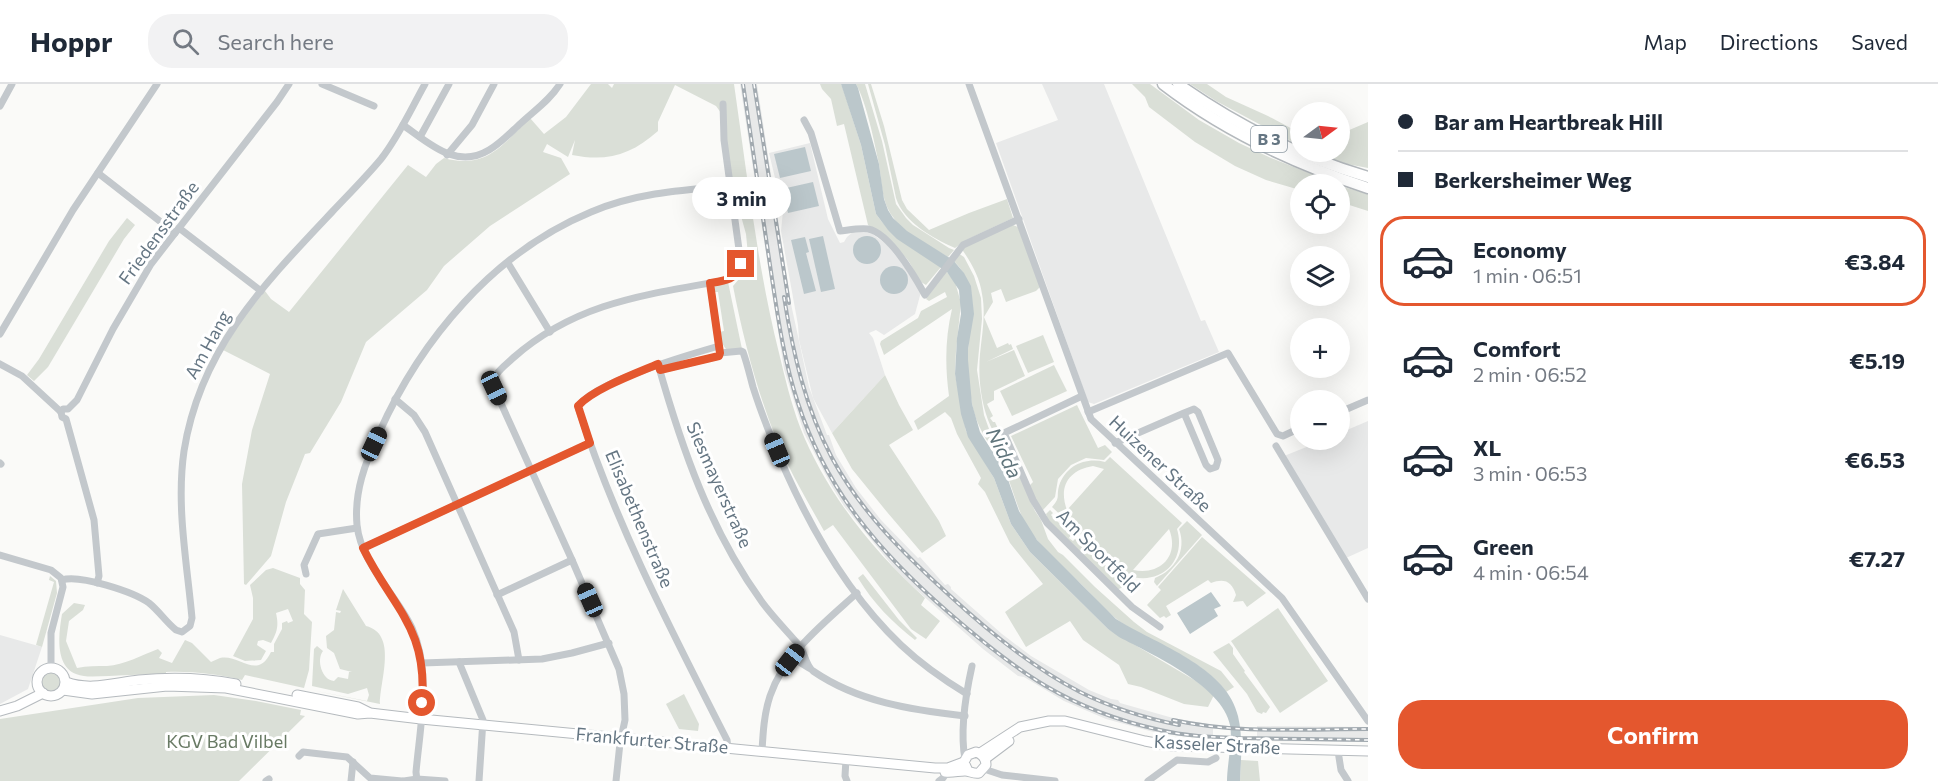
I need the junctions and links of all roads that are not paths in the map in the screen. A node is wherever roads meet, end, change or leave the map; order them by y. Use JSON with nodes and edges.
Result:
{"nodes":[{"id":1,"x":12,"y":84,"type":"edge"},
{"id":2,"x":157,"y":84,"type":"edge"},
{"id":3,"x":287,"y":84,"type":"edge"},
{"id":4,"x":322,"y":84,"type":"edge"},
{"id":5,"x":424,"y":84,"type":"edge"},
{"id":6,"x":449,"y":84,"type":"edge"},
{"id":7,"x":494,"y":84,"type":"edge"},
{"id":8,"x":560,"y":84,"type":"edge"},
{"id":9,"x":969,"y":84,"type":"edge"},
{"id":10,"x":1163,"y":84,"type":"edge"},
{"id":11,"x":1178,"y":84,"type":"edge"},
{"id":12,"x":723,"y":104,"type":"dead end"},
{"id":13,"x":0,"y":106,"type":"edge"},
{"id":14,"x":374,"y":106,"type":"dead end"},
{"id":15,"x":804,"y":120,"type":"dead end"},
{"id":16,"x":403,"y":125,"type":"junction"},
{"id":17,"x":420,"y":137,"type":"junction"},
{"id":18,"x":447,"y":155,"type":"junction"},
{"id":19,"x":98,"y":173,"type":"junction"},
{"id":20,"x":1368,"y":177,"type":"edge"},
{"id":21,"x":729,"y":186,"type":"junction"},
{"id":22,"x":1368,"y":188,"type":"edge"},
{"id":23,"x":1019,"y":219,"type":"junction"},
{"id":24,"x":177,"y":231,"type":"junction"},
{"id":25,"x":508,"y":263,"type":"junction"},
{"id":26,"x":710,"y":283,"type":"junction"},
{"id":27,"x":261,"y":291,"type":"junction"},
{"id":28,"x":550,"y":332,"type":"junction"},
{"id":29,"x":0,"y":334,"type":"edge"},
{"id":30,"x":720,"y":350,"type":"junction"},
{"id":31,"x":0,"y":364,"type":"edge"},
{"id":32,"x":659,"y":367,"type":"junction"},
{"id":33,"x":1082,"y":396,"type":"junction"},
{"id":34,"x":395,"y":399,"type":"junction"},
{"id":35,"x":1368,"y":400,"type":"edge"},
{"id":36,"x":1350,"y":408,"type":"edge"},
{"id":37,"x":65,"y":410,"type":"junction"},
{"id":38,"x":1088,"y":412,"type":"junction"},
{"id":39,"x":1184,"y":413,"type":"junction"},
{"id":40,"x":1290,"y":433,"type":"edge"},
{"id":41,"x":590,"y":443,"type":"junction"},
{"id":42,"x":1115,"y":443,"type":"junction"},
{"id":43,"x":1276,"y":446,"type":"dead end"},
{"id":44,"x":532,"y":470,"type":"junction"},
{"id":45,"x":457,"y":504,"type":"junction"},
{"id":46,"x":357,"y":528,"type":"junction"},
{"id":47,"x":363,"y":548,"type":"junction"},
{"id":48,"x":0,"y":555,"type":"edge"},
{"id":49,"x":572,"y":560,"type":"junction"},
{"id":50,"x":306,"y":574,"type":"dead end"},
{"id":51,"x":62,"y":580,"type":"junction"},
{"id":52,"x":97,"y":583,"type":"junction"},
{"id":53,"x":857,"y":593,"type":"junction"},
{"id":54,"x":497,"y":595,"type":"junction"},
{"id":55,"x":1368,"y":599,"type":"edge"},
{"id":56,"x":1160,"y":627,"type":"dead end"},
{"id":57,"x":609,"y":643,"type":"junction"},
{"id":58,"x":801,"y":646,"type":"junction"},
{"id":59,"x":519,"y":660,"type":"junction"},
{"id":60,"x":790,"y":660,"type":"junction"},
{"id":61,"x":459,"y":662,"type":"junction"},
{"id":62,"x":422,"y":663,"type":"junction"},
{"id":63,"x":972,"y":666,"type":"dead end"},
{"id":64,"x":51,"y":668,"type":"junction"},
{"id":65,"x":810,"y":669,"type":"junction"},
{"id":66,"x":64,"y":686,"type":"junction"},
{"id":67,"x":41,"y":690,"type":"junction"},
{"id":68,"x":967,"y":694,"type":"junction"},
{"id":69,"x":0,"y":710,"type":"edge"},
{"id":70,"x":965,"y":716,"type":"junction"},
{"id":71,"x":421,"y":719,"type":"junction"},
{"id":72,"x":1367,"y":721,"type":"edge"},
{"id":73,"x":483,"y":725,"type":"junction"},
{"id":74,"x":622,"y":738,"type":"junction"},
{"id":75,"x":728,"y":748,"type":"junction"},
{"id":76,"x":762,"y":751,"type":"junction"},
{"id":77,"x":1338,"y":751,"type":"junction"},
{"id":78,"x":1368,"y":751,"type":"edge"},
{"id":79,"x":299,"y":756,"type":"dead end"},
{"id":80,"x":1216,"y":758,"type":"dead end"},
{"id":81,"x":846,"y":759,"type":"junction"},
{"id":82,"x":974,"y":761,"type":"junction"},
{"id":83,"x":353,"y":762,"type":"junction"},
{"id":84,"x":935,"y":768,"type":"junction"},
{"id":85,"x":947,"y":772,"type":"junction"},
{"id":86,"x":370,"y":778,"type":"junction"},
{"id":87,"x":351,"y":779,"type":"edge"},
{"id":88,"x":1023,"y":779,"type":"edge"},
{"id":89,"x":417,"y":780,"type":"edge"},
{"id":90,"x":403,"y":781,"type":"edge"},
{"id":91,"x":445,"y":781,"type":"edge"},
{"id":92,"x":479,"y":781,"type":"edge"},
{"id":93,"x":616,"y":781,"type":"edge"},
{"id":94,"x":847,"y":781,"type":"edge"},
{"id":95,"x":939,"y":781,"type":"edge"},
{"id":96,"x":1055,"y":781,"type":"edge"},
{"id":97,"x":1148,"y":781,"type":"edge"},
{"id":98,"x":1348,"y":781,"type":"edge"}],
"edges":[{"from":1,"to":13,"type":"street"},
{"from":2,"to":19,"type":"street"},
{"from":3,"to":24,"type":"street","name":"Friedensstraße"},
{"from":4,"to":14,"type":"street"},
{"from":5,"to":16,"type":"street","name":"Am Hang"},
{"from":6,"to":17,"type":"street"},
{"from":7,"to":18,"type":"street"},
{"from":8,"to":18,"type":"street"},
{"from":9,"to":23,"type":"street","name":"Huizener Straße"},
{"from":10,"to":22,"type":"highway","number":"B 3"},
{"from":11,"to":20,"type":"highway","number":"B 3"},
{"from":12,"to":21,"type":"street"},
{"from":15,"to":23,"type":"street"},
{"from":16,"to":17,"type":"street"},
{"from":16,"to":27,"type":"street","name":"Am Hang"},
{"from":17,"to":18,"type":"street"},
{"from":19,"to":24,"type":"street"},
{"from":19,"to":29,"type":"street"},
{"from":21,"to":25,"type":"street"},
{"from":21,"to":26,"type":"street"},
{"from":23,"to":33,"type":"street","name":"Huizener Straße"},
{"from":24,"to":27,"type":"street"},
{"from":24,"to":37,"type":"street","name":"Friedensstraße"},
{"from":25,"to":28,"type":"street"},
{"from":25,"to":34,"type":"street"},
{"from":26,"to":28,"type":"street"},
{"from":26,"to":30,"type":"street"},
{"from":27,"to":52,"type":"street","name":"Am Hang"},
{"from":28,"to":44,"type":"street"},
{"from":30,"to":32,"type":"street","name":"Elisabethenstraße"},
{"from":30,"to":53,"type":"street","name":"Elisabethenstraße"},
{"from":31,"to":37,"type":"street"},
{"from":32,"to":41,"type":"street","name":"Elisabethenstraße"},
{"from":32,"to":58,"type":"street","name":"Siesmayerstraße"},
{"from":33,"to":38,"type":"street","name":"Huizener Straße"},
{"from":33,"to":56,"type":"street","name":"Am Sportfeld"},
{"from":34,"to":45,"type":"street"},
{"from":34,"to":46,"type":"street"},
{"from":35,"to":36,"type":"street"},
{"from":37,"to":52,"type":"street"},
{"from":38,"to":40,"type":"street"},
{"from":38,"to":42,"type":"street","name":"Huizener Straße"},
{"from":39,"to":39,"type":"street"},
{"from":39,"to":42,"type":"street"},
{"from":41,"to":44,"type":"street"},
{"from":41,"to":75,"type":"street","name":"Elisabethenstraße"},
{"from":42,"to":72,"type":"street","name":"Huizener Straße"},
{"from":43,"to":55,"type":"street"},
{"from":44,"to":45,"type":"street"},
{"from":44,"to":49,"type":"street"},
{"from":45,"to":47,"type":"street"},
{"from":45,"to":54,"type":"street"},
{"from":46,"to":47,"type":"street"},
{"from":46,"to":50,"type":"street"},
{"from":47,"to":62,"type":"street"},
{"from":48,"to":51,"type":"street"},
{"from":49,"to":54,"type":"street"},
{"from":49,"to":57,"type":"street"},
{"from":51,"to":52,"type":"street"},
{"from":51,"to":64,"type":"street"},
{"from":53,"to":58,"type":"street"},
{"from":53,"to":68,"type":"street"},
{"from":54,"to":59,"type":"street"},
{"from":57,"to":59,"type":"street"},
{"from":57,"to":74,"type":"street"},
{"from":58,"to":60,"type":"street"},
{"from":58,"to":65,"type":"street","name":"Siesmayerstraße"},
{"from":59,"to":61,"type":"street"},
{"from":60,"to":65,"type":"street"},
{"from":60,"to":76,"type":"street"},
{"from":61,"to":62,"type":"street"},
{"from":61,"to":73,"type":"street"},
{"from":62,"to":71,"type":"street"},
{"from":63,"to":68,"type":"street"},
{"from":64,"to":66,"type":"main road"},
{"from":64,"to":67,"type":"main road","name":"Frankfurter Straße"},
{"from":65,"to":70,"type":"street"},
{"from":66,"to":67,"type":"main road","name":"Frankfurter Straße"},
{"from":66,"to":71,"type":"main road","name":"Frankfurter Straße"},
{"from":67,"to":69,"type":"main road","name":"Frankfurter Straße"},
{"from":68,"to":70,"type":"street"},
{"from":70,"to":82,"type":"street"},
{"from":71,"to":73,"type":"main road","name":"Frankfurter Straße"},
{"from":71,"to":89,"type":"street"},
{"from":73,"to":74,"type":"main road","name":"Frankfurter Straße"},
{"from":73,"to":92,"type":"street"},
{"from":74,"to":75,"type":"main road","name":"Frankfurter Straße"},
{"from":74,"to":93,"type":"street"},
{"from":75,"to":76,"type":"main road","name":"Frankfurter Straße"},
{"from":76,"to":81,"type":"main road","name":"Frankfurter Straße"},
{"from":77,"to":78,"type":"main road","name":"Kasseler Straße"},
{"from":77,"to":82,"type":"main road","name":"Kasseler Straße"},
{"from":77,"to":98,"type":"street"},
{"from":79,"to":83,"type":"street"},
{"from":80,"to":97,"type":"street"},
{"from":81,"to":84,"type":"main road","name":"Frankfurter Straße"},
{"from":81,"to":94,"type":"street"},
{"from":82,"to":84,"type":"main road","name":"Frankfurter Straße"},
{"from":82,"to":85,"type":"main road","name":"Frankfurter Straße"},
{"from":82,"to":88,"type":"street","name":"Frankfurter Straße"},
{"from":83,"to":86,"type":"street"},
{"from":83,"to":87,"type":"street"},
{"from":84,"to":85,"type":"main road","name":"Frankfurter Straße"},
{"from":85,"to":95,"type":"street"},
{"from":86,"to":87,"type":"street"},
{"from":86,"to":90,"type":"street"},
{"from":88,"to":96,"type":"street","name":"Frankfurter Straße"},
{"from":89,"to":90,"type":"street"},
{"from":89,"to":91,"type":"street"}]}
